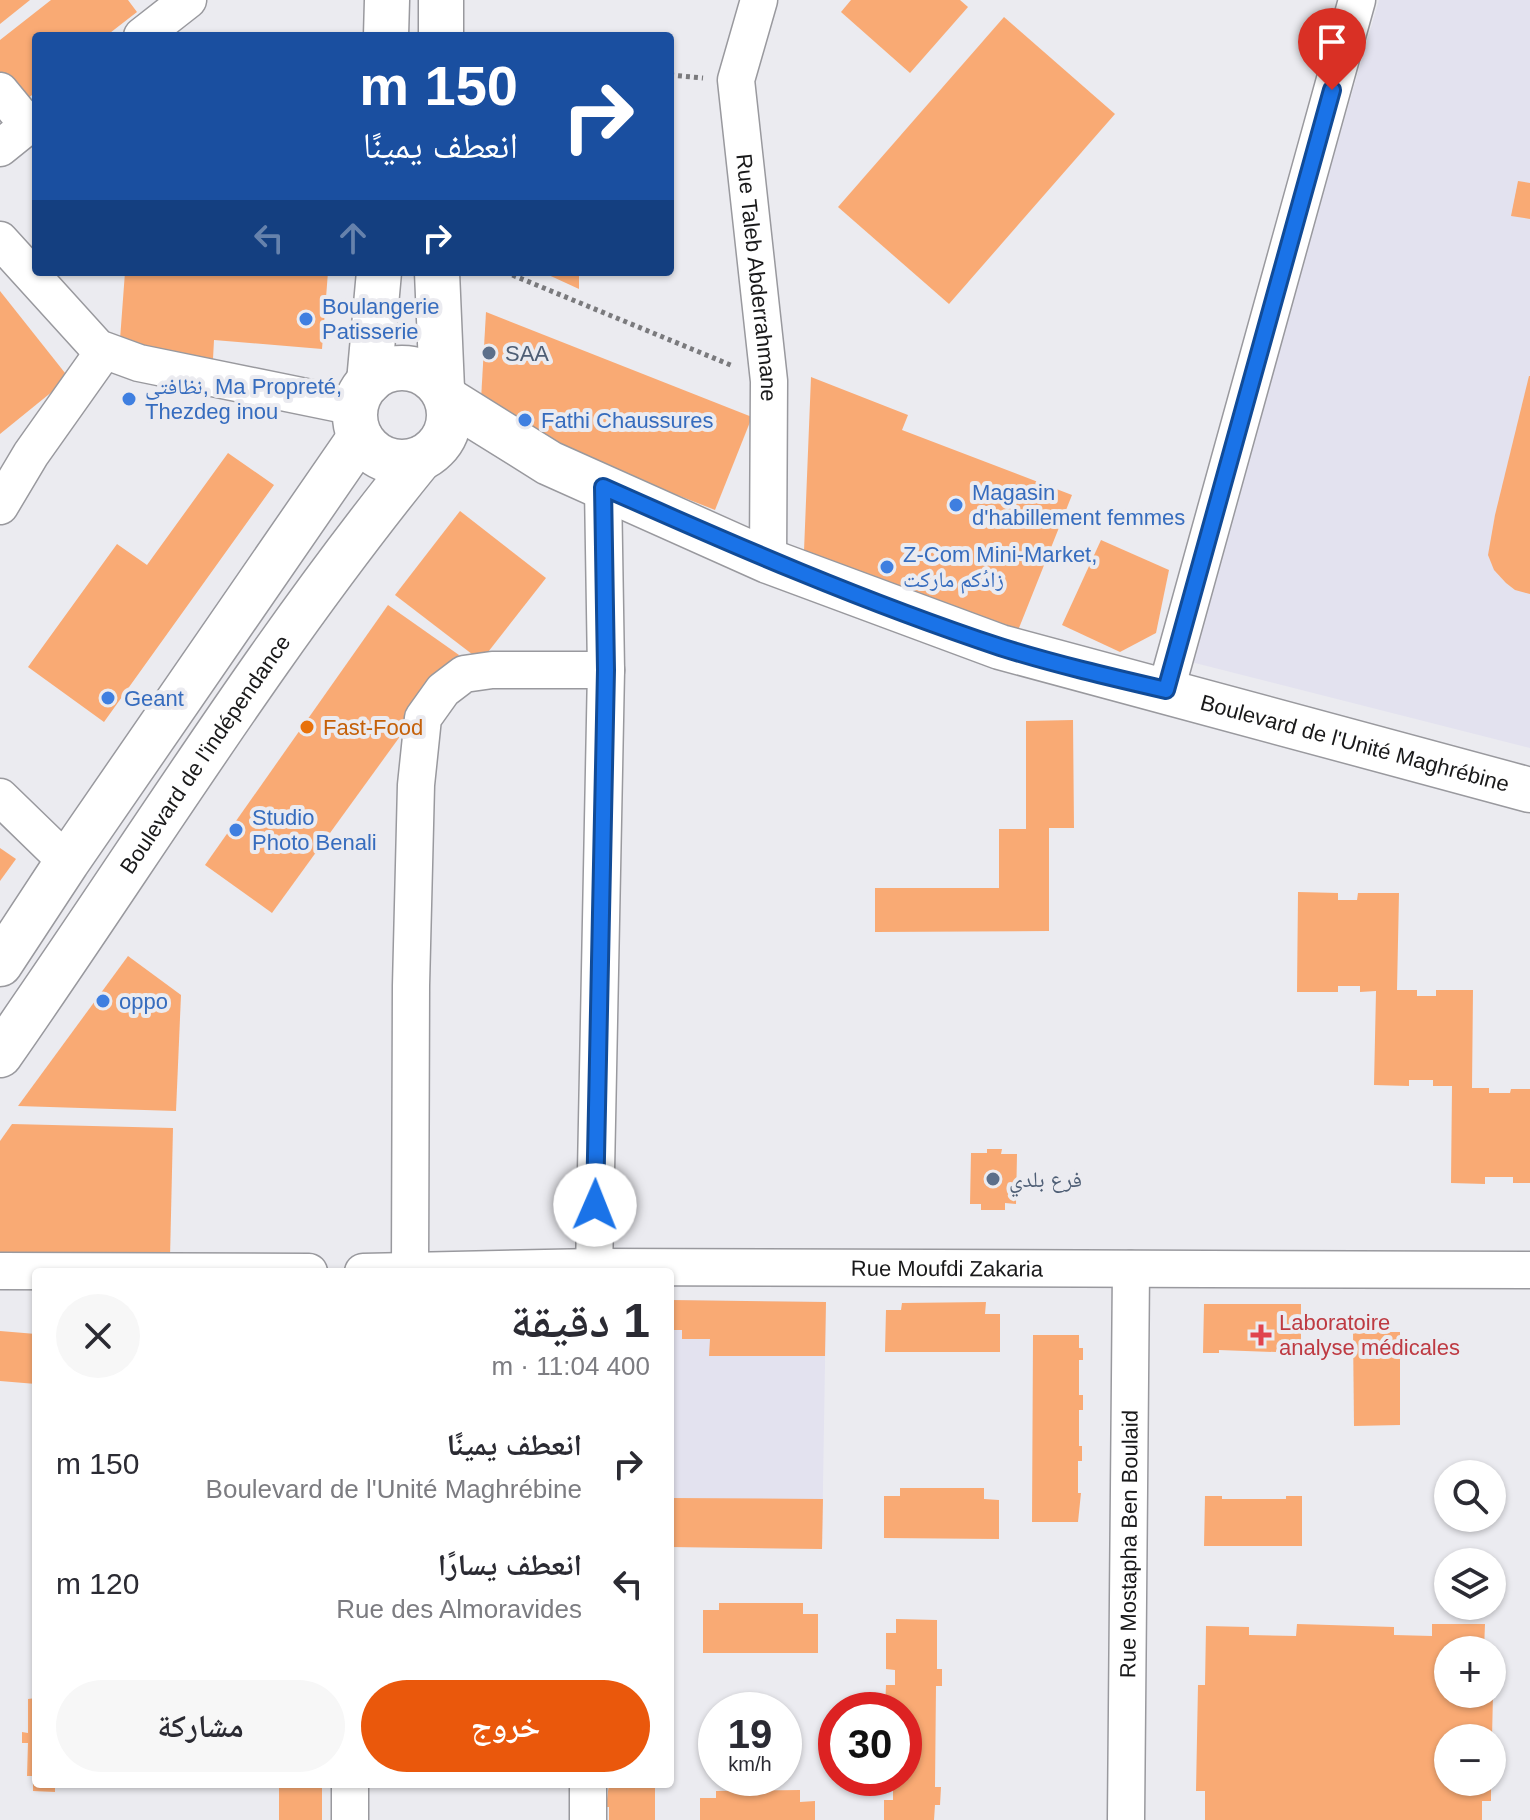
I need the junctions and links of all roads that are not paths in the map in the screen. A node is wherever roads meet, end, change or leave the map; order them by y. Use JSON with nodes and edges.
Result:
{"nodes":[{"id":1,"x":387,"y":0,"type":"edge"},
{"id":2,"x":441,"y":0,"type":"edge"},
{"id":3,"x":759,"y":0,"type":"edge"},
{"id":4,"x":1357,"y":0,"type":"edge"},
{"id":5,"x":173,"y":4,"type":"edge"},
{"id":6,"x":146,"y":32,"type":"edge"},
{"id":7,"x":386,"y":32,"type":"edge"},
{"id":8,"x":441,"y":32,"type":"edge"},
{"id":9,"x":0,"y":91,"type":"edge"},
{"id":10,"x":32,"y":122,"type":"edge"},
{"id":11,"x":0,"y":148,"type":"edge"},
{"id":12,"x":0,"y":240,"type":"edge"},
{"id":13,"x":32,"y":275,"type":"edge"},
{"id":14,"x":33,"y":276,"type":"edge"},
{"id":15,"x":378,"y":276,"type":"edge"},
{"id":16,"x":437,"y":276,"type":"edge"},
{"id":17,"x":104,"y":351,"type":"junction"},
{"id":18,"x":445,"y":395,"type":"junction"},
{"id":19,"x":361,"y":409,"type":"junction"},
{"id":20,"x":426,"y":455,"type":"junction"},
{"id":21,"x":549,"y":463,"type":"junction"},
{"id":22,"x":603,"y":487,"type":"junction"},
{"id":23,"x":0,"y":506,"type":"edge"},
{"id":24,"x":768,"y":561,"type":"junction"},
{"id":25,"x":606,"y":670,"type":"junction"},
{"id":26,"x":1166,"y":690,"type":"junction"},
{"id":27,"x":1530,"y":790,"type":"edge"},
{"id":28,"x":0,"y":797,"type":"edge"},
{"id":29,"x":67,"y":862,"type":"junction"},
{"id":30,"x":0,"y":964,"type":"edge"},
{"id":31,"x":0,"y":1055,"type":"edge"},
{"id":32,"x":410,"y":1268,"type":"edge"},
{"id":33,"x":594,"y":1268,"type":"edge"},
{"id":34,"x":674,"y":1269,"type":"edge"},
{"id":35,"x":1131,"y":1269,"type":"junction"},
{"id":36,"x":1530,"y":1270,"type":"edge"},
{"id":37,"x":0,"y":1271,"type":"edge"},
{"id":38,"x":32,"y":1271,"type":"edge"},
{"id":39,"x":350,"y":1788,"type":"edge"},
{"id":40,"x":588,"y":1788,"type":"edge"},
{"id":41,"x":350,"y":1820,"type":"edge"},
{"id":42,"x":588,"y":1820,"type":"edge"},
{"id":43,"x":1126,"y":1820,"type":"edge"}],
"edges":[{"from":1,"to":7,"type":"main road"},
{"from":2,"to":8,"type":"main road"},
{"from":3,"to":24,"type":"street","name":"Rue Taleb Abderrahmane"},
{"from":4,"to":26,"type":"street"},
{"from":5,"to":6,"type":"street"},
{"from":9,"to":10,"type":"street"},
{"from":10,"to":11,"type":"street"},
{"from":12,"to":13,"type":"street"},
{"from":14,"to":17,"type":"street"},
{"from":15,"to":19,"type":"main road"},
{"from":16,"to":18,"type":"main road"},
{"from":17,"to":19,"type":"street"},
{"from":17,"to":23,"type":"street"},
{"from":18,"to":19,"type":"main road"},
{"from":18,"to":20,"type":"main road"},
{"from":18,"to":21,"type":"main road","name":"Boulevard de l'Unité Maghrébine"},
{"from":19,"to":20,"type":"main road"},
{"from":19,"to":29,"type":"main road"},
{"from":20,"to":21,"type":"main road","name":"Boulevard de l'Unité Maghrébine"},
{"from":20,"to":31,"type":"main road","name":"Boulevard de l'indépendance"},
{"from":21,"to":22,"type":"main road","name":"Boulevard de l'Unité Maghrébine"},
{"from":22,"to":24,"type":"main road","name":"Boulevard de l'Unité Maghrébine"},
{"from":22,"to":25,"type":"street"},
{"from":24,"to":26,"type":"main road","name":"Boulevard de l'Unité Maghrébine"},
{"from":25,"to":32,"type":"street"},
{"from":25,"to":33,"type":"street"},
{"from":26,"to":27,"type":"main road","name":"Boulevard de l'Unité Maghrébine"},
{"from":28,"to":29,"type":"street"},
{"from":29,"to":30,"type":"main road"},
{"from":34,"to":35,"type":"street","name":"Rue Moufdi Zakaria"},
{"from":35,"to":36,"type":"street","name":"Rue Moufdi Zakaria"},
{"from":35,"to":43,"type":"street","name":"Rue Mostapha Ben Boulaid"},
{"from":37,"to":38,"type":"street"},
{"from":39,"to":41,"type":"street"},
{"from":40,"to":42,"type":"street"}]}
